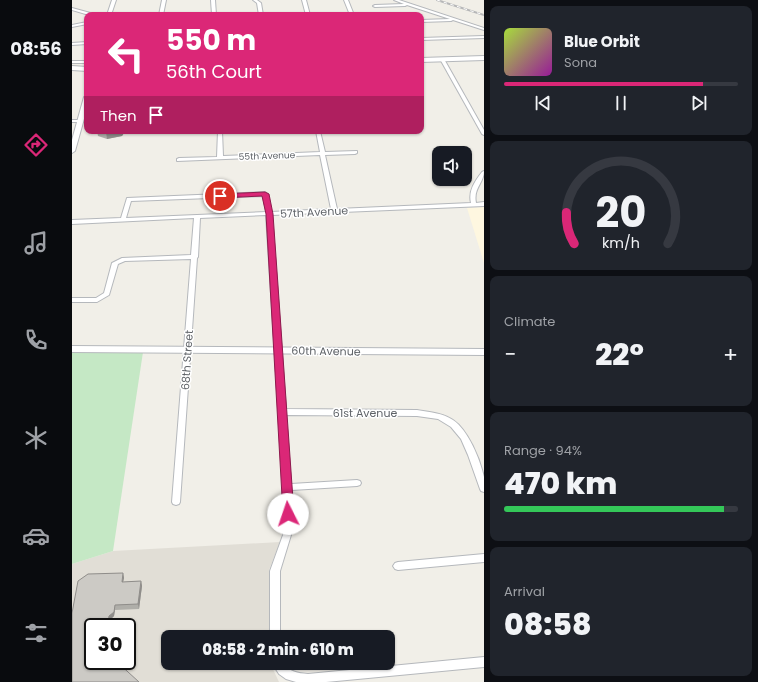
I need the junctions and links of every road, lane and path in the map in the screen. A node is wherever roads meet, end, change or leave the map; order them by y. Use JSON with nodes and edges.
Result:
{"nodes":[{"id":1,"x":114,"y":0,"type":"edge"},
{"id":2,"x":164,"y":0,"type":"edge"},
{"id":3,"x":214,"y":0,"type":"edge"},
{"id":4,"x":255,"y":0,"type":"edge"},
{"id":5,"x":304,"y":0,"type":"edge"},
{"id":6,"x":346,"y":0,"type":"edge"},
{"id":7,"x":396,"y":0,"type":"edge"},
{"id":8,"x":410,"y":4,"type":"junction"},
{"id":9,"x":375,"y":6,"type":"dead end"},
{"id":10,"x":72,"y":9,"type":"edge"},
{"id":11,"x":84,"y":12,"type":"edge"},
{"id":12,"x":110,"y":12,"type":"edge"},
{"id":13,"x":162,"y":12,"type":"edge"},
{"id":14,"x":214,"y":12,"type":"edge"},
{"id":15,"x":260,"y":12,"type":"edge"},
{"id":16,"x":307,"y":12,"type":"edge"},
{"id":17,"x":351,"y":12,"type":"edge"},
{"id":18,"x":457,"y":20,"type":"junction"},
{"id":19,"x":424,"y":21,"type":"edge"},
{"id":20,"x":84,"y":24,"type":"edge"},
{"id":21,"x":72,"y":26,"type":"edge"},
{"id":22,"x":484,"y":29,"type":"edge"},
{"id":23,"x":484,"y":37,"type":"edge"},
{"id":24,"x":424,"y":39,"type":"edge"},
{"id":25,"x":84,"y":43,"type":"edge"},
{"id":26,"x":72,"y":44,"type":"edge"},
{"id":27,"x":484,"y":58,"type":"edge"},
{"id":28,"x":442,"y":59,"type":"junction"},
{"id":29,"x":424,"y":60,"type":"edge"},
{"id":30,"x":72,"y":62,"type":"edge"},
{"id":31,"x":84,"y":62,"type":"edge"},
{"id":32,"x":72,"y":68,"type":"edge"},
{"id":33,"x":84,"y":69,"type":"edge"},
{"id":34,"x":84,"y":107,"type":"edge"},
{"id":35,"x":72,"y":121,"type":"edge"},
{"id":36,"x":80,"y":121,"type":"junction"},
{"id":37,"x":220,"y":134,"type":"edge"},
{"id":38,"x":319,"y":134,"type":"edge"},
{"id":39,"x":484,"y":134,"type":"edge"},
{"id":40,"x":72,"y":151,"type":"edge"},
{"id":41,"x":355,"y":152,"type":"dead end"},
{"id":42,"x":323,"y":154,"type":"junction"},
{"id":43,"x":220,"y":158,"type":"junction"},
{"id":44,"x":179,"y":160,"type":"dead end"},
{"id":45,"x":484,"y":172,"type":"edge"},
{"id":46,"x":474,"y":204,"type":"junction"},
{"id":47,"x":484,"y":204,"type":"edge"},
{"id":48,"x":334,"y":210,"type":"junction"},
{"id":49,"x":269,"y":214,"type":"junction"},
{"id":50,"x":197,"y":218,"type":"junction"},
{"id":51,"x":123,"y":220,"type":"junction"},
{"id":52,"x":72,"y":222,"type":"edge"},
{"id":53,"x":195,"y":257,"type":"junction"},
{"id":54,"x":72,"y":300,"type":"edge"},
{"id":55,"x":72,"y":349,"type":"edge"},
{"id":56,"x":188,"y":350,"type":"junction"},
{"id":57,"x":277,"y":350,"type":"junction"},
{"id":58,"x":484,"y":352,"type":"edge"},
{"id":59,"x":282,"y":412,"type":"junction"},
{"id":60,"x":357,"y":483,"type":"dead end"},
{"id":61,"x":287,"y":487,"type":"junction"},
{"id":62,"x":484,"y":489,"type":"edge"},
{"id":63,"x":176,"y":502,"type":"dead end"},
{"id":64,"x":484,"y":558,"type":"edge"},
{"id":65,"x":398,"y":566,"type":"dead end"},
{"id":66,"x":275,"y":630,"type":"edge"},
{"id":67,"x":484,"y":662,"type":"edge"},
{"id":68,"x":282,"y":670,"type":"edge"}],
"edges":[{"from":1,"to":12,"type":"street"},
{"from":2,"to":13,"type":"street"},
{"from":3,"to":14,"type":"street"},
{"from":4,"to":15,"type":"street"},
{"from":5,"to":16,"type":"street"},
{"from":6,"to":17,"type":"street"},
{"from":7,"to":8,"type":"street"},
{"from":8,"to":9,"type":"street"},
{"from":8,"to":18,"type":"street"},
{"from":10,"to":11,"type":"street"},
{"from":18,"to":19,"type":"street"},
{"from":18,"to":22,"type":"street"},
{"from":20,"to":21,"type":"street"},
{"from":23,"to":24,"type":"street"},
{"from":25,"to":26,"type":"street"},
{"from":27,"to":28,"type":"street"},
{"from":28,"to":29,"type":"street"},
{"from":28,"to":39,"type":"street"},
{"from":30,"to":31,"type":"street"},
{"from":32,"to":33,"type":"street"},
{"from":34,"to":36,"type":"street"},
{"from":35,"to":36,"type":"street"},
{"from":36,"to":40,"type":"street"},
{"from":37,"to":43,"type":"street"},
{"from":38,"to":42,"type":"street"},
{"from":41,"to":42,"type":"street","name":"55th Avenue"},
{"from":42,"to":43,"type":"street","name":"55th Avenue"},
{"from":42,"to":48,"type":"street"},
{"from":43,"to":44,"type":"street","name":"55th Avenue"},
{"from":45,"to":46,"type":"street"},
{"from":46,"to":47,"type":"street","name":"57th Avenue"},
{"from":46,"to":48,"type":"street","name":"57th Avenue"},
{"from":48,"to":49,"type":"street","name":"57th Avenue"},
{"from":49,"to":50,"type":"street","name":"57th Avenue"},
{"from":49,"to":51,"type":"street"},
{"from":49,"to":57,"type":"street"},
{"from":50,"to":51,"type":"street","name":"57th Avenue"},
{"from":50,"to":53,"type":"street","name":"68th Street"},
{"from":51,"to":52,"type":"street","name":"57th Avenue"},
{"from":53,"to":54,"type":"street"},
{"from":53,"to":56,"type":"street","name":"68th Street"},
{"from":55,"to":56,"type":"street","name":"60th Avenue"},
{"from":56,"to":57,"type":"street","name":"60th Avenue"},
{"from":56,"to":63,"type":"street","name":"68th Street"},
{"from":57,"to":58,"type":"street","name":"60th Avenue"},
{"from":57,"to":59,"type":"street"},
{"from":59,"to":61,"type":"street"},
{"from":59,"to":62,"type":"street","name":"61st Avenue"},
{"from":60,"to":61,"type":"street"},
{"from":61,"to":66,"type":"street"},
{"from":64,"to":65,"type":"street"},
{"from":67,"to":68,"type":"street"}]}
